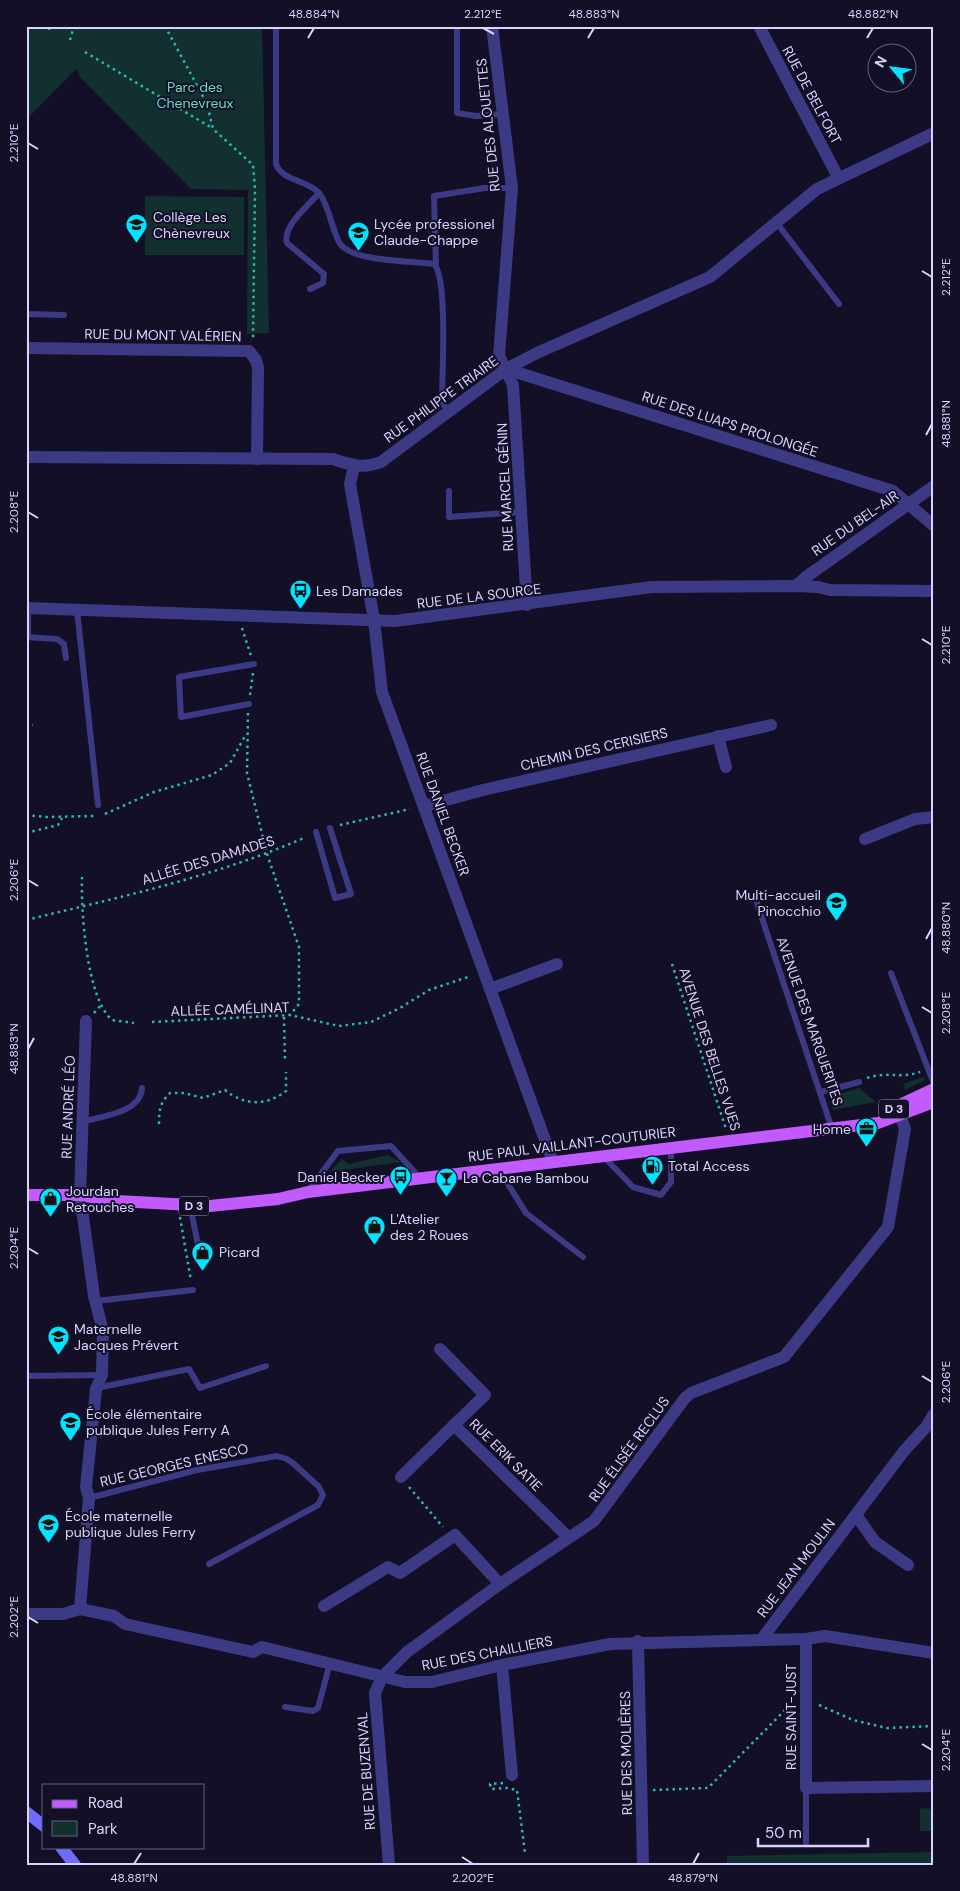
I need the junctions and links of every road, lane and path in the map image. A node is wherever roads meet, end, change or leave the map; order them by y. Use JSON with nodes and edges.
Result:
{"nodes":[{"id":1,"x":74,"y":26,"type":"edge"},
{"id":2,"x":165,"y":26,"type":"edge"},
{"id":3,"x":276,"y":26,"type":"edge"},
{"id":4,"x":457,"y":26,"type":"edge"},
{"id":5,"x":492,"y":26,"type":"edge"},
{"id":6,"x":759,"y":26,"type":"edge"},
{"id":7,"x":70,"y":40,"type":"dead end"},
{"id":8,"x":85,"y":52,"type":"dead end"},
{"id":9,"x":503,"y":114,"type":"junction"},
{"id":10,"x":213,"y":129,"type":"junction"},
{"id":11,"x":934,"y":133,"type":"edge"},
{"id":12,"x":838,"y":177,"type":"junction"},
{"id":13,"x":512,"y":188,"type":"junction"},
{"id":14,"x":320,"y":193,"type":"junction"},
{"id":15,"x":776,"y":222,"type":"junction"},
{"id":16,"x":436,"y":265,"type":"junction"},
{"id":17,"x":310,"y":289,"type":"dead end"},
{"id":18,"x":839,"y":304,"type":"dead end"},
{"id":19,"x":26,"y":314,"type":"edge"},
{"id":20,"x":64,"y":315,"type":"dead end"},
{"id":21,"x":26,"y":348,"type":"edge"},
{"id":22,"x":253,"y":354,"type":"junction"},
{"id":23,"x":506,"y":369,"type":"junction"},
{"id":24,"x":448,"y":411,"type":"junction"},
{"id":25,"x":26,"y":457,"type":"edge"},
{"id":26,"x":257,"y":459,"type":"junction"},
{"id":27,"x":354,"y":466,"type":"junction"},
{"id":28,"x":934,"y":486,"type":"edge"},
{"id":29,"x":449,"y":491,"type":"dead end"},
{"id":30,"x":909,"y":504,"type":"junction"},
{"id":31,"x":521,"y":512,"type":"junction"},
{"id":32,"x":934,"y":526,"type":"edge"},
{"id":33,"x":796,"y":586,"type":"junction"},
{"id":34,"x":934,"y":591,"type":"edge"},
{"id":35,"x":527,"y":605,"type":"junction"},
{"id":36,"x":27,"y":608,"type":"edge"},
{"id":37,"x":77,"y":610,"type":"junction"},
{"id":38,"x":238,"y":617,"type":"junction"},
{"id":39,"x":374,"y":620,"type":"junction"},
{"id":40,"x":27,"y":637,"type":"edge"},
{"id":41,"x":66,"y":658,"type":"dead end"},
{"id":42,"x":254,"y":664,"type":"junction"},
{"id":43,"x":249,"y":704,"type":"junction"},
{"id":44,"x":26,"y":724,"type":"edge"},
{"id":45,"x":33,"y":724,"type":"dead end"},
{"id":46,"x":771,"y":725,"type":"dead end"},
{"id":47,"x":247,"y":734,"type":"junction"},
{"id":48,"x":718,"y":736,"type":"junction"},
{"id":49,"x":726,"y":767,"type":"dead end"},
{"id":50,"x":98,"y":805,"type":"dead end"},
{"id":51,"x":424,"y":806,"type":"junction"},
{"id":52,"x":26,"y":815,"type":"edge"},
{"id":53,"x":62,"y":817,"type":"junction"},
{"id":54,"x":934,"y":817,"type":"edge"},
{"id":55,"x":330,"y":828,"type":"joint"},
{"id":56,"x":316,"y":832,"type":"joint"},
{"id":57,"x":26,"y":833,"type":"edge"},
{"id":58,"x":865,"y":839,"type":"dead end"},
{"id":59,"x":267,"y":854,"type":"junction"},
{"id":60,"x":82,"y":876,"type":"dead end"},
{"id":61,"x":754,"y":894,"type":"dead end"},
{"id":62,"x":81,"y":907,"type":"junction"},
{"id":63,"x":26,"y":920,"type":"edge"},
{"id":64,"x":557,"y":964,"type":"dead end"},
{"id":65,"x":672,"y":964,"type":"dead end"},
{"id":66,"x":484,"y":973,"type":"junction"},
{"id":67,"x":891,"y":974,"type":"dead end"},
{"id":68,"x":490,"y":989,"type":"junction"},
{"id":69,"x":290,"y":1015,"type":"junction"},
{"id":70,"x":284,"y":1016,"type":"junction"},
{"id":71,"x":86,"y":1021,"type":"dead end"},
{"id":72,"x":152,"y":1022,"type":"dead end"},
{"id":73,"x":134,"y":1023,"type":"dead end"},
{"id":74,"x":285,"y":1060,"type":"dead end"},
{"id":75,"x":928,"y":1068,"type":"junction"},
{"id":76,"x":286,"y":1072,"type":"dead end"},
{"id":77,"x":859,"y":1082,"type":"joint"},
{"id":78,"x":934,"y":1084,"type":"edge"},
{"id":79,"x":142,"y":1088,"type":"dead end"},
{"id":80,"x":934,"y":1089,"type":"edge"},
{"id":81,"x":821,"y":1092,"type":"junction"},
{"id":82,"x":934,"y":1102,"type":"edge"},
{"id":83,"x":895,"y":1113,"type":"junction"},
{"id":84,"x":82,"y":1122,"type":"junction"},
{"id":85,"x":159,"y":1124,"type":"dead end"},
{"id":86,"x":832,"y":1129,"type":"junction"},
{"id":87,"x":730,"y":1140,"type":"junction"},
{"id":88,"x":671,"y":1147,"type":"junction"},
{"id":89,"x":602,"y":1155,"type":"junction"},
{"id":90,"x":553,"y":1162,"type":"junction"},
{"id":91,"x":498,"y":1168,"type":"junction"},
{"id":92,"x":420,"y":1178,"type":"junction"},
{"id":93,"x":308,"y":1192,"type":"junction"},
{"id":94,"x":26,"y":1194,"type":"edge"},
{"id":95,"x":80,"y":1195,"type":"junction"},
{"id":96,"x":184,"y":1205,"type":"junction"},
{"id":97,"x":583,"y":1257,"type":"dead end"},
{"id":98,"x":201,"y":1260,"type":"dead end"},
{"id":99,"x":193,"y":1290,"type":"joint"},
{"id":100,"x":96,"y":1301,"type":"junction"},
{"id":101,"x":440,"y":1349,"type":"dead end"},
{"id":102,"x":266,"y":1366,"type":"dead end"},
{"id":103,"x":102,"y":1375,"type":"junction"},
{"id":104,"x":26,"y":1376,"type":"edge"},
{"id":105,"x":96,"y":1389,"type":"junction"},
{"id":106,"x":934,"y":1414,"type":"edge"},
{"id":107,"x":454,"y":1425,"type":"junction"},
{"id":108,"x":930,"y":1429,"type":"edge"},
{"id":109,"x":401,"y":1477,"type":"joint"},
{"id":110,"x":89,"y":1498,"type":"junction"},
{"id":111,"x":856,"y":1515,"type":"junction"},
{"id":112,"x":568,"y":1537,"type":"junction"},
{"id":113,"x":452,"y":1538,"type":"junction"},
{"id":114,"x":209,"y":1564,"type":"dead end"},
{"id":115,"x":908,"y":1565,"type":"dead end"},
{"id":116,"x":500,"y":1584,"type":"junction"},
{"id":117,"x":324,"y":1606,"type":"dead end"},
{"id":118,"x":80,"y":1610,"type":"junction"},
{"id":119,"x":26,"y":1614,"type":"edge"},
{"id":120,"x":806,"y":1639,"type":"junction"},
{"id":121,"x":761,"y":1640,"type":"junction"},
{"id":122,"x":638,"y":1642,"type":"junction"},
{"id":123,"x":934,"y":1653,"type":"edge"},
{"id":124,"x":330,"y":1663,"type":"junction"},
{"id":125,"x":502,"y":1665,"type":"junction"},
{"id":126,"x":382,"y":1676,"type":"junction"},
{"id":127,"x":806,"y":1700,"type":"junction"},
{"id":128,"x":285,"y":1707,"type":"dead end"},
{"id":129,"x":934,"y":1726,"type":"edge"},
{"id":130,"x":512,"y":1775,"type":"joint"},
{"id":131,"x":934,"y":1786,"type":"edge"},
{"id":132,"x":806,"y":1788,"type":"junction"},
{"id":133,"x":642,"y":1790,"type":"junction"},
{"id":134,"x":26,"y":1812,"type":"edge"},
{"id":135,"x":42,"y":1824,"type":"edge"},
{"id":136,"x":806,"y":1842,"type":"dead end"},
{"id":137,"x":62,"y":1848,"type":"edge"},
{"id":138,"x":525,"y":1853,"type":"dead end"},
{"id":139,"x":75,"y":1865,"type":"edge"},
{"id":140,"x":388,"y":1865,"type":"edge"},
{"id":141,"x":643,"y":1865,"type":"edge"}],
"edges":[{"from":1,"to":7,"type":"path"},
{"from":2,"to":10,"type":"path"},
{"from":3,"to":14,"type":"lane"},
{"from":4,"to":9,"type":"lane"},
{"from":5,"to":9,"type":"street","name":"RUE DES ALOUETTES"},
{"from":6,"to":12,"type":"street","name":"RUE DE BELFORT"},
{"from":8,"to":10,"type":"path"},
{"from":9,"to":13,"type":"street","name":"RUE DES ALOUETTES"},
{"from":10,"to":22,"type":"path"},
{"from":11,"to":12,"type":"street","name":"RUE PHILIPPE TRIAIRE"},
{"from":12,"to":15,"type":"street","name":"RUE PHILIPPE TRIAIRE"},
{"from":13,"to":16,"type":"lane"},
{"from":13,"to":23,"type":"street","name":"RUE DES ALOUETTES"},
{"from":14,"to":16,"type":"lane"},
{"from":14,"to":17,"type":"lane"},
{"from":15,"to":18,"type":"lane"},
{"from":15,"to":23,"type":"street","name":"RUE PHILIPPE TRIAIRE"},
{"from":16,"to":24,"type":"lane"},
{"from":19,"to":20,"type":"lane"},
{"from":21,"to":22,"type":"street","name":"RUE DU MONT VALÉRIEN"},
{"from":22,"to":26,"type":"street","name":"RUE DU MONT VALÉRIEN"},
{"from":23,"to":24,"type":"street","name":"RUE PHILIPPE TRIAIRE"},
{"from":23,"to":30,"type":"street","name":"RUE DES LUAPS PROLONGÉE"},
{"from":23,"to":31,"type":"street","name":"RUE MARCEL GÉNIN"},
{"from":24,"to":27,"type":"street","name":"RUE PHILIPPE TRIAIRE"},
{"from":25,"to":26,"type":"street","name":"RUE PHILIPPE TRIAIRE"},
{"from":26,"to":27,"type":"street","name":"RUE PHILIPPE TRIAIRE"},
{"from":27,"to":39,"type":"street","name":"RUE DANIEL BECKER"},
{"from":28,"to":30,"type":"street","name":"RUE DU BEL-AIR"},
{"from":29,"to":31,"type":"lane"},
{"from":30,"to":32,"type":"street","name":"RUE DES LUAPS PROLONGÉE"},
{"from":30,"to":33,"type":"street","name":"RUE DU BEL-AIR"},
{"from":31,"to":35,"type":"street","name":"RUE MARCEL GÉNIN"},
{"from":33,"to":34,"type":"street","name":"RUE DE LA SOURCE"},
{"from":33,"to":35,"type":"street","name":"RUE DE LA SOURCE"},
{"from":35,"to":39,"type":"street","name":"RUE DE LA SOURCE"},
{"from":36,"to":37,"type":"street","name":"RUE DE LA SOURCE"},
{"from":36,"to":40,"type":"lane"},
{"from":37,"to":38,"type":"street","name":"RUE DE LA SOURCE"},
{"from":37,"to":50,"type":"lane"},
{"from":38,"to":39,"type":"street","name":"RUE DE LA SOURCE"},
{"from":38,"to":42,"type":"path"},
{"from":39,"to":51,"type":"street","name":"RUE DANIEL BECKER"},
{"from":40,"to":41,"type":"lane"},
{"from":42,"to":43,"type":"path"},
{"from":42,"to":43,"type":"lane"},
{"from":43,"to":47,"type":"path"},
{"from":44,"to":45,"type":"path"},
{"from":46,"to":48,"type":"street","name":"CHEMIN DES CERISIERS"},
{"from":47,"to":53,"type":"path"},
{"from":47,"to":59,"type":"path"},
{"from":48,"to":49,"type":"street"},
{"from":48,"to":51,"type":"street","name":"CHEMIN DES CERISIERS"},
{"from":51,"to":55,"type":"path"},
{"from":51,"to":66,"type":"street","name":"RUE DANIEL BECKER"},
{"from":52,"to":53,"type":"path"},
{"from":53,"to":57,"type":"path"},
{"from":54,"to":58,"type":"street"},
{"from":55,"to":56,"type":"lane"},
{"from":56,"to":59,"type":"path","name":"ALLÉE DES DAMADES"},
{"from":59,"to":62,"type":"path","name":"ALLÉE DES DAMADES"},
{"from":59,"to":69,"type":"path"},
{"from":60,"to":62,"type":"path"},
{"from":61,"to":81,"type":"lane","name":"AVENUE DES MARGUERITES"},
{"from":62,"to":63,"type":"path","name":"ALLÉE DES DAMADES"},
{"from":62,"to":73,"type":"path"},
{"from":64,"to":68,"type":"street"},
{"from":65,"to":87,"type":"path","name":"AVENUE DES BELLES VUES"},
{"from":66,"to":68,"type":"street","name":"RUE DANIEL BECKER"},
{"from":66,"to":69,"type":"path","name":"ALLÉE CAMÉLINAT"},
{"from":67,"to":75,"type":"lane"},
{"from":68,"to":90,"type":"street","name":"RUE DANIEL BECKER"},
{"from":69,"to":70,"type":"path","name":"ALLÉE CAMÉLINAT"},
{"from":70,"to":72,"type":"path","name":"ALLÉE CAMÉLINAT"},
{"from":70,"to":74,"type":"path"},
{"from":71,"to":84,"type":"street","name":"RUE ANDRÉ LÉO"},
{"from":75,"to":77,"type":"path"},
{"from":75,"to":78,"type":"lane"},
{"from":76,"to":85,"type":"path"},
{"from":77,"to":81,"type":"lane"},
{"from":79,"to":84,"type":"lane"},
{"from":80,"to":83,"type":"main road","name":"RUE PAUL VAILLANT-COUTURIER","number":"D 3"},
{"from":81,"to":86,"type":"lane","name":"AVENUE DES MARGUERITES"},
{"from":82,"to":83,"type":"main road","name":"RUE PAUL VAILLANT-COUTURIER","number":"D 3"},
{"from":83,"to":86,"type":"main road","name":"RUE PAUL VAILLANT-COUTURIER","number":"D 3"},
{"from":83,"to":112,"type":"street","name":"RUE ÉLISÉE RECLUS"},
{"from":84,"to":95,"type":"street","name":"RUE ANDRÉ LÉO"},
{"from":86,"to":87,"type":"main road","name":"RUE PAUL VAILLANT-COUTURIER","number":"D 3"},
{"from":87,"to":88,"type":"main road","name":"RUE PAUL VAILLANT-COUTURIER","number":"D 3"},
{"from":88,"to":89,"type":"main road","name":"RUE PAUL VAILLANT-COUTURIER","number":"D 3"},
{"from":88,"to":89,"type":"lane"},
{"from":89,"to":90,"type":"main road","name":"RUE PAUL VAILLANT-COUTURIER","number":"D 3"},
{"from":90,"to":91,"type":"main road","name":"RUE PAUL VAILLANT-COUTURIER","number":"D 3"},
{"from":91,"to":92,"type":"main road","name":"RUE PAUL VAILLANT-COUTURIER","number":"D 3"},
{"from":91,"to":97,"type":"lane"},
{"from":92,"to":93,"type":"main road","name":"RUE PAUL VAILLANT-COUTURIER","number":"D 3"},
{"from":92,"to":93,"type":"lane"},
{"from":93,"to":96,"type":"main road","name":"RUE PAUL VAILLANT-COUTURIER","number":"D 3"},
{"from":94,"to":95,"type":"main road","name":"RUE PAUL VAILLANT-COUTURIER","number":"D 3"},
{"from":95,"to":96,"type":"main road","name":"RUE PAUL VAILLANT-COUTURIER","number":"D 3"},
{"from":95,"to":100,"type":"street","name":"RUE ANDRÉ LÉO"},
{"from":96,"to":98,"type":"lane"},
{"from":96,"to":99,"type":"path"},
{"from":99,"to":100,"type":"lane"},
{"from":100,"to":103,"type":"street","name":"RUE ANDRÉ LÉO"},
{"from":101,"to":107,"type":"street"},
{"from":102,"to":105,"type":"lane"},
{"from":103,"to":104,"type":"lane"},
{"from":103,"to":105,"type":"street"},
{"from":105,"to":110,"type":"street"},
{"from":106,"to":108,"type":"street","name":"RUE JEAN MOULIN"},
{"from":107,"to":109,"type":"street","name":"RUE ERIK SATIE"},
{"from":107,"to":112,"type":"street","name":"RUE ERIK SATIE"},
{"from":108,"to":111,"type":"street","name":"RUE JEAN MOULIN"},
{"from":109,"to":113,"type":"path"},
{"from":110,"to":114,"type":"lane","name":"RUE GEORGES ENESCO"},
{"from":110,"to":118,"type":"street"},
{"from":111,"to":115,"type":"street","name":"RUE JEAN MOULIN"},
{"from":111,"to":121,"type":"street","name":"RUE JEAN MOULIN"},
{"from":112,"to":116,"type":"street","name":"RUE ÉLISÉE RECLUS"},
{"from":113,"to":116,"type":"street"},
{"from":113,"to":117,"type":"street"},
{"from":116,"to":126,"type":"street","name":"RUE ÉLISÉE RECLUS"},
{"from":118,"to":119,"type":"street","name":"RUE DES CHAILLIERS"},
{"from":118,"to":124,"type":"street","name":"RUE DES CHAILLIERS"},
{"from":120,"to":121,"type":"street","name":"RUE DES CHAILLIERS"},
{"from":120,"to":123,"type":"street","name":"RUE DES CHAILLIERS"},
{"from":120,"to":127,"type":"street","name":"RUE SAINT-JUST"},
{"from":121,"to":122,"type":"street","name":"RUE DES CHAILLIERS"},
{"from":122,"to":125,"type":"street","name":"RUE DES CHAILLIERS"},
{"from":122,"to":133,"type":"street","name":"RUE DES MOLIÈRES"},
{"from":124,"to":126,"type":"street","name":"RUE DES CHAILLIERS"},
{"from":124,"to":128,"type":"lane"},
{"from":125,"to":126,"type":"street","name":"RUE DES CHAILLIERS"},
{"from":125,"to":130,"type":"street"},
{"from":126,"to":140,"type":"street","name":"RUE DE BUZENVAL"},
{"from":127,"to":129,"type":"path"},
{"from":127,"to":132,"type":"street","name":"RUE SAINT-JUST"},
{"from":127,"to":133,"type":"path"},
{"from":130,"to":138,"type":"path"},
{"from":131,"to":132,"type":"street","name":"RUE SAINT-JUST"},
{"from":132,"to":136,"type":"lane"},
{"from":133,"to":141,"type":"street","name":"RUE DES MOLIÈRES"},
{"from":134,"to":135,"type":"street"},
{"from":137,"to":139,"type":"street"}]}
